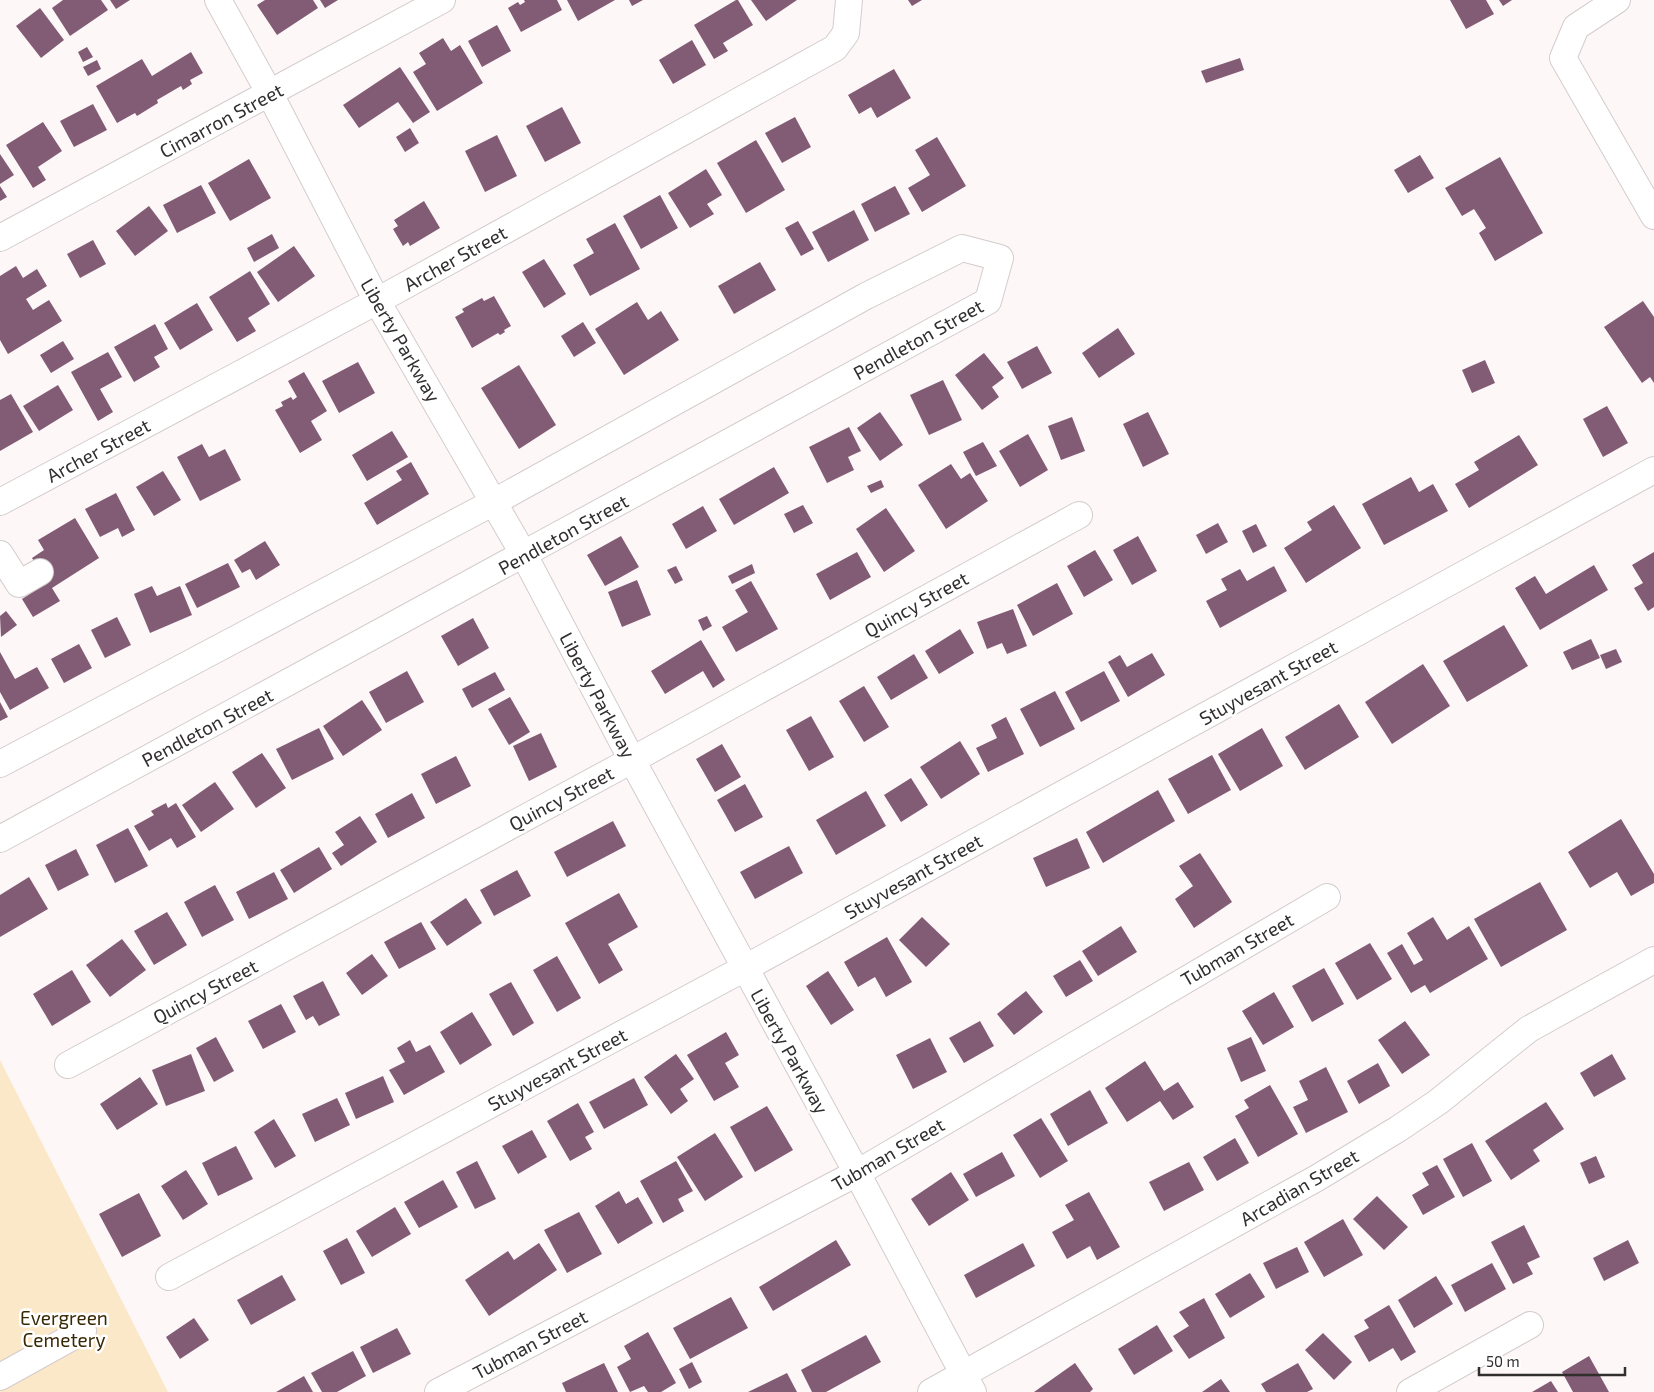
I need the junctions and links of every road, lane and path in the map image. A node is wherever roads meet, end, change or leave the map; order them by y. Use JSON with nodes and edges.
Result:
{"nodes":[{"id":1,"x":218,"y":0,"type":"edge"},
{"id":2,"x":442,"y":0,"type":"edge"},
{"id":3,"x":849,"y":0,"type":"edge"},
{"id":4,"x":1617,"y":0,"type":"edge"},
{"id":5,"x":270,"y":94,"type":"junction"},
{"id":6,"x":1654,"y":216,"type":"edge"},
{"id":7,"x":0,"y":238,"type":"edge"},
{"id":8,"x":377,"y":301,"type":"junction"},
{"id":9,"x":1654,"y":470,"type":"edge"},
{"id":10,"x":0,"y":502,"type":"edge"},
{"id":11,"x":494,"y":502,"type":"junction"},
{"id":12,"x":1079,"y":515,"type":"dead end"},
{"id":13,"x":0,"y":554,"type":"edge"},
{"id":14,"x":524,"y":555,"type":"junction"},
{"id":15,"x":40,"y":572,"type":"dead end"},
{"id":16,"x":632,"y":760,"type":"junction"},
{"id":17,"x":0,"y":764,"type":"edge"},
{"id":18,"x":0,"y":839,"type":"edge"},
{"id":19,"x":1327,"y":897,"type":"dead end"},
{"id":20,"x":1654,"y":960,"type":"edge"},
{"id":21,"x":745,"y":968,"type":"junction"},
{"id":22,"x":68,"y":1064,"type":"dead end"},
{"id":23,"x":857,"y":1173,"type":"junction"},
{"id":24,"x":170,"y":1277,"type":"dead end"},
{"id":25,"x":1530,"y":1325,"type":"dead end"},
{"id":26,"x":83,"y":1331,"type":"dead end"},
{"id":27,"x":0,"y":1377,"type":"edge"},
{"id":28,"x":968,"y":1383,"type":"edge"},
{"id":29,"x":438,"y":1392,"type":"edge"},
{"id":30,"x":931,"y":1392,"type":"edge"},
{"id":31,"x":1410,"y":1392,"type":"edge"}],
"edges":[{"from":1,"to":5,"type":"street","name":"Liberty Parkway"},
{"from":2,"to":5,"type":"street","name":"Cimarron Street"},
{"from":3,"to":8,"type":"street","name":"Archer Street"},
{"from":4,"to":6,"type":"street"},
{"from":5,"to":7,"type":"street","name":"Cimarron Street"},
{"from":5,"to":8,"type":"street","name":"Liberty Parkway"},
{"from":8,"to":10,"type":"street","name":"Archer Street"},
{"from":8,"to":11,"type":"street","name":"Liberty Parkway"},
{"from":9,"to":21,"type":"street","name":"Stuyvesant Street"},
{"from":11,"to":14,"type":"street","name":"Liberty Parkway"},
{"from":11,"to":14,"type":"street","name":"Pendleton Street"},
{"from":11,"to":17,"type":"street","name":"Pendleton Street"},
{"from":12,"to":16,"type":"street","name":"Quincy Street"},
{"from":13,"to":15,"type":"street"},
{"from":14,"to":16,"type":"street","name":"Liberty Parkway"},
{"from":14,"to":18,"type":"street","name":"Pendleton Street"},
{"from":16,"to":21,"type":"street","name":"Liberty Parkway"},
{"from":16,"to":22,"type":"street","name":"Quincy Street"},
{"from":19,"to":23,"type":"street","name":"Tubman Street"},
{"from":20,"to":28,"type":"street","name":"Arcadian Street"},
{"from":21,"to":23,"type":"street","name":"Liberty Parkway"},
{"from":21,"to":24,"type":"street","name":"Stuyvesant Street"},
{"from":23,"to":28,"type":"street","name":"Liberty Parkway"},
{"from":23,"to":29,"type":"street","name":"Tubman Street"},
{"from":25,"to":31,"type":"street"},
{"from":26,"to":27,"type":"street"},
{"from":28,"to":30,"type":"street","name":"Arcadian Street"}]}
